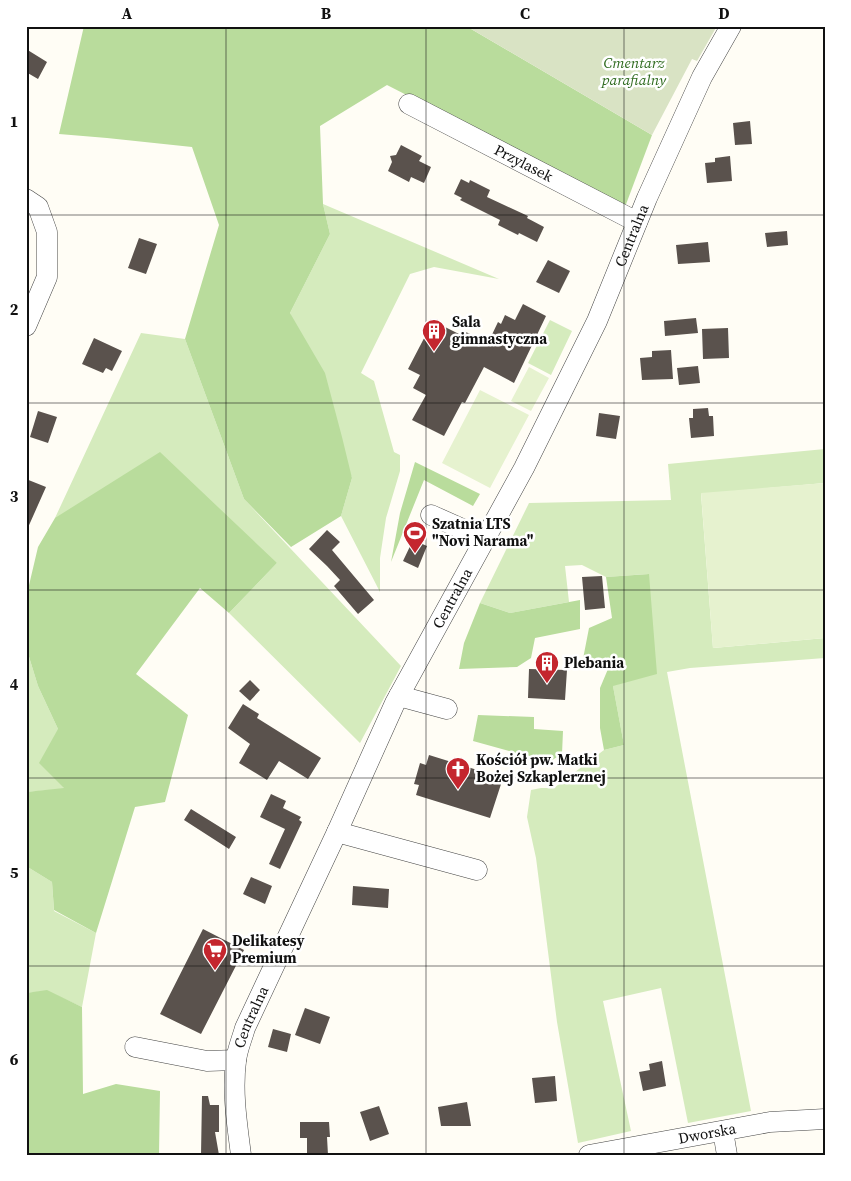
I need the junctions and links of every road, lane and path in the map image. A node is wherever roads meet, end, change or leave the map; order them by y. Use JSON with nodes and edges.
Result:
{"nodes":[{"id":1,"x":731,"y":26,"type":"edge"},
{"id":2,"x":409,"y":104,"type":"dead end"},
{"id":3,"x":26,"y":199,"type":"edge"},
{"id":4,"x":638,"y":222,"type":"junction"},
{"id":5,"x":26,"y":326,"type":"edge"},
{"id":6,"x":431,"y":515,"type":"dead end"},
{"id":7,"x":485,"y":539,"type":"junction"},
{"id":8,"x":399,"y":696,"type":"junction"},
{"id":9,"x":447,"y":709,"type":"dead end"},
{"id":10,"x":337,"y":832,"type":"junction"},
{"id":11,"x":477,"y":870,"type":"dead end"},
{"id":12,"x":136,"y":1047,"type":"dead end"},
{"id":13,"x":236,"y":1060,"type":"junction"},
{"id":14,"x":825,"y":1119,"type":"edge"},
{"id":15,"x":723,"y":1130,"type":"junction"},
{"id":16,"x":241,"y":1155,"type":"edge"},
{"id":17,"x":589,"y":1155,"type":"edge"},
{"id":18,"x":727,"y":1155,"type":"edge"}],
"edges":[{"from":1,"to":4,"type":"street","name":"Centralna"},
{"from":2,"to":4,"type":"street","name":"Przylasek"},
{"from":3,"to":5,"type":"street"},
{"from":4,"to":7,"type":"street","name":"Centralna"},
{"from":6,"to":7,"type":"street"},
{"from":7,"to":8,"type":"street","name":"Centralna"},
{"from":8,"to":9,"type":"street"},
{"from":8,"to":10,"type":"street","name":"Centralna"},
{"from":10,"to":11,"type":"street"},
{"from":10,"to":13,"type":"street","name":"Centralna"},
{"from":12,"to":13,"type":"street"},
{"from":13,"to":16,"type":"street","name":"Centralna"},
{"from":14,"to":15,"type":"street","name":"Dworska"},
{"from":15,"to":17,"type":"street","name":"Dworska"},
{"from":15,"to":18,"type":"street"}]}
